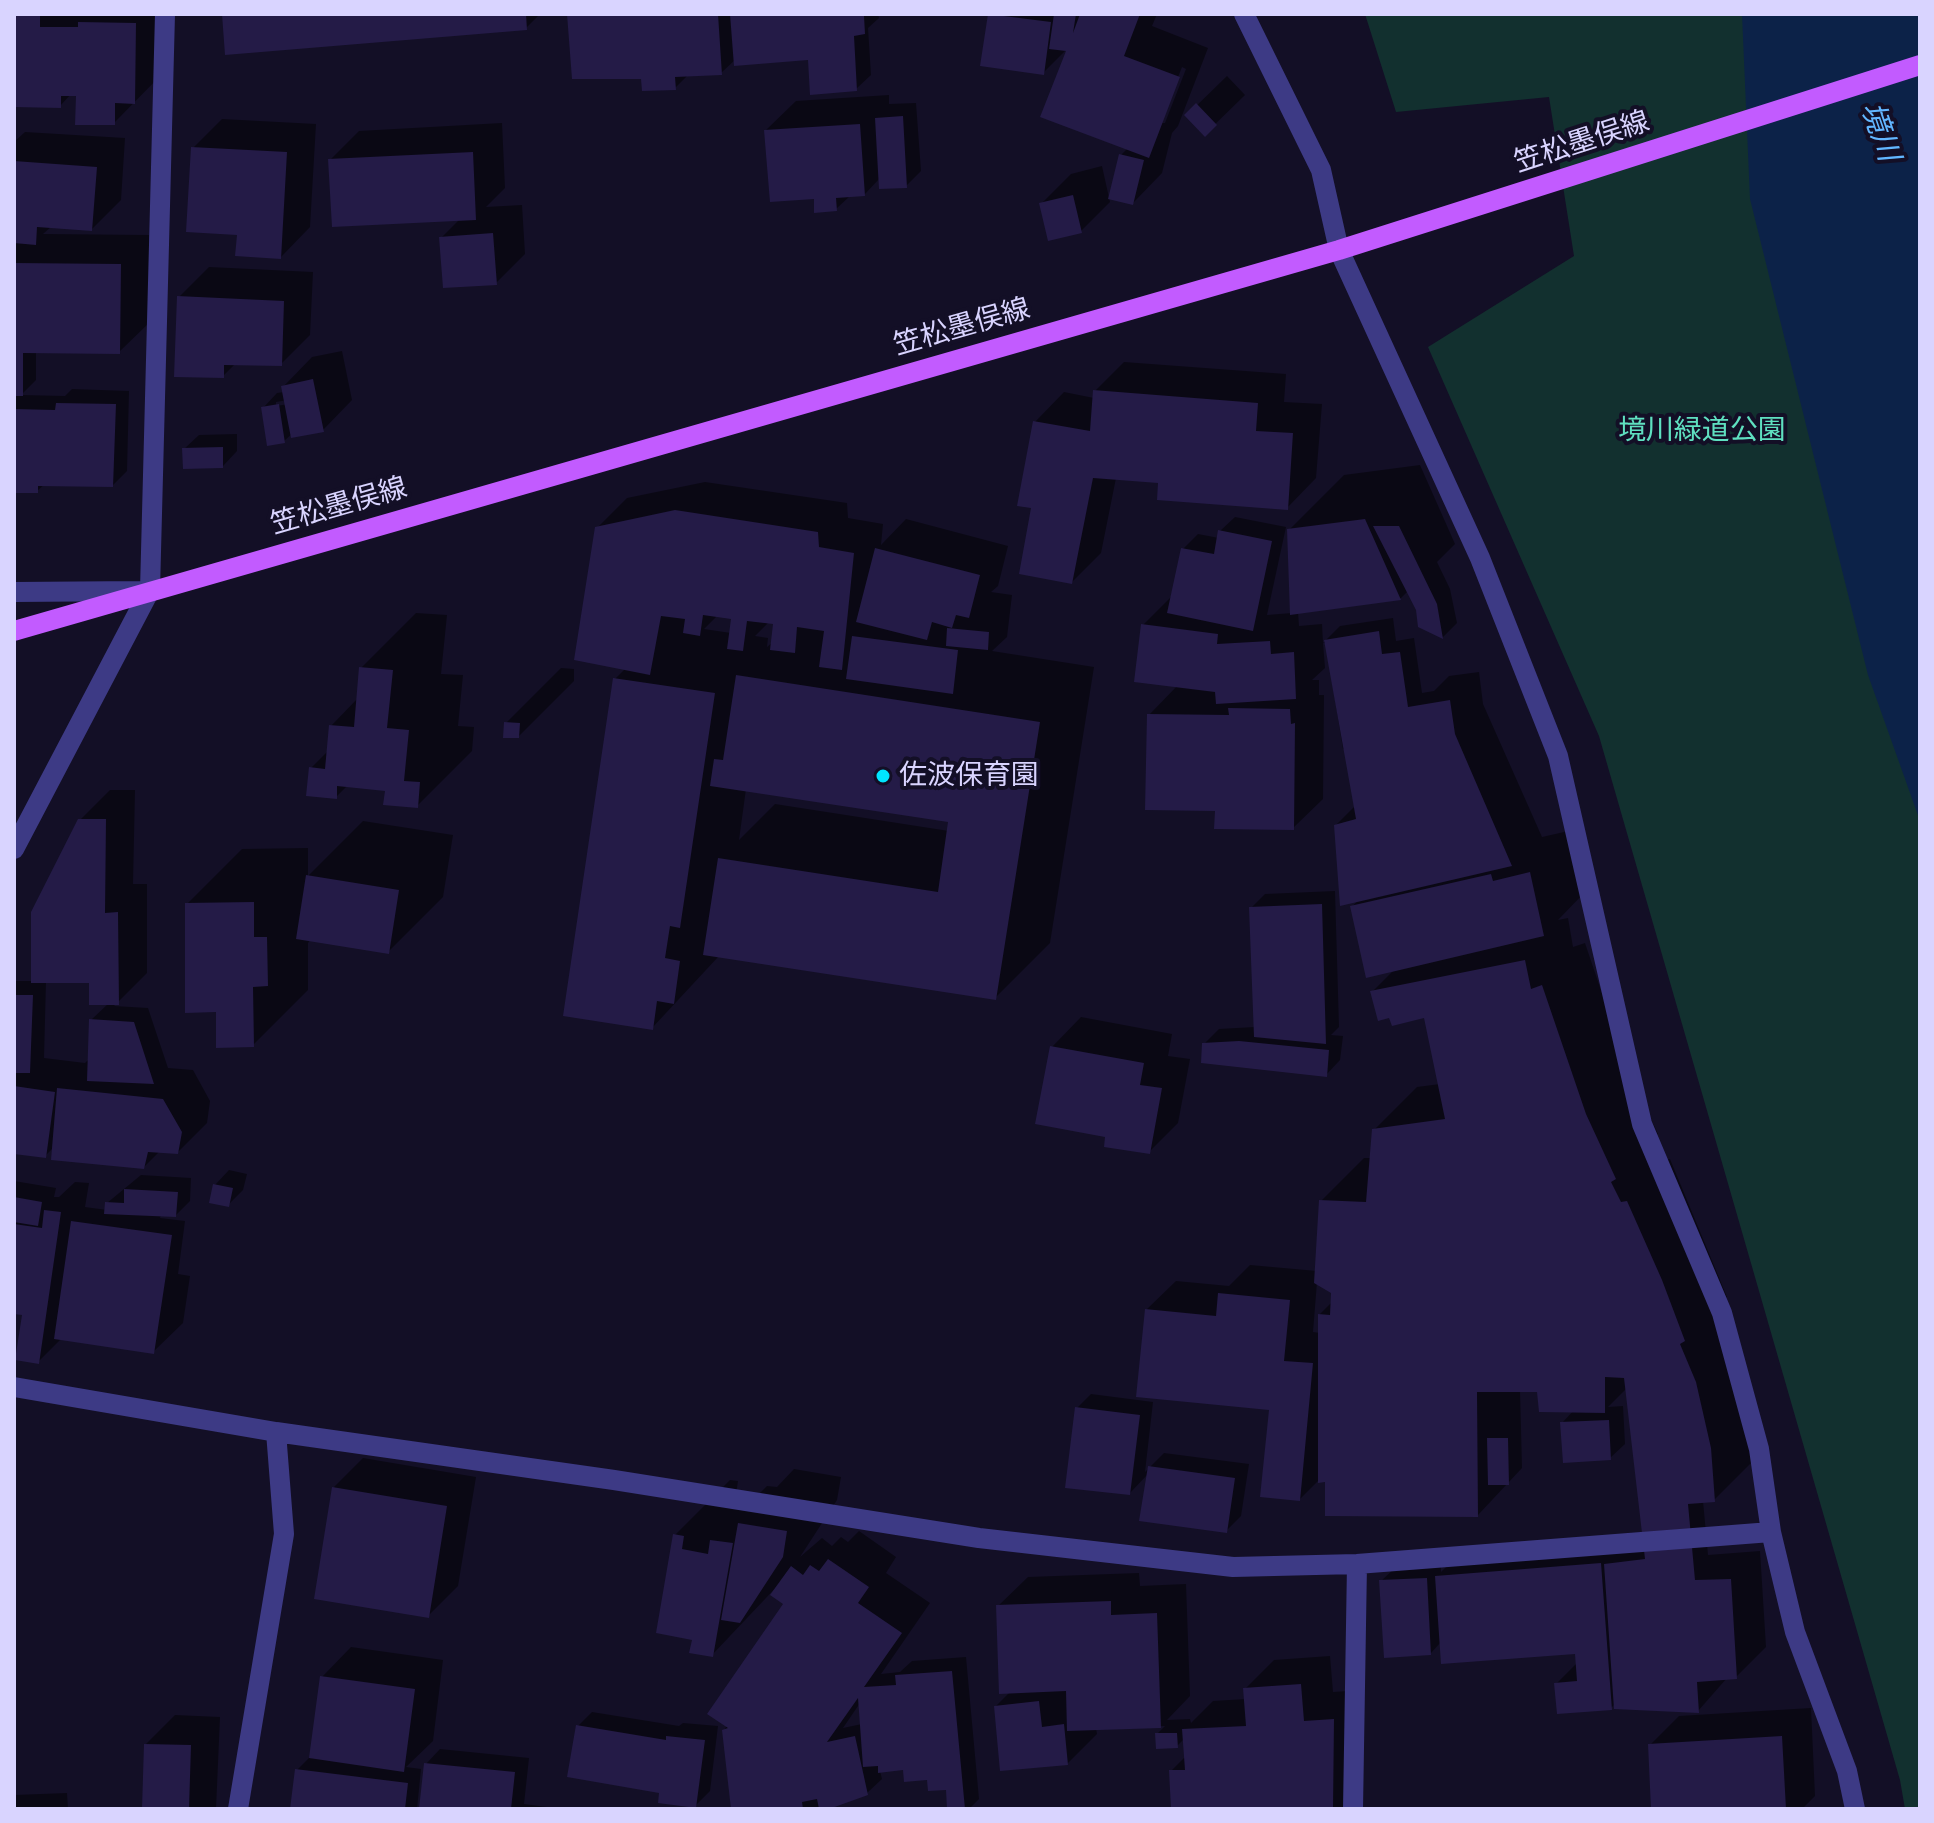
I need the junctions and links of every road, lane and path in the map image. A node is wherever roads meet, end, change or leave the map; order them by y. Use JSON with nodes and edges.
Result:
{"nodes":[{"id":1,"x":165,"y":14,"type":"edge"},
{"id":2,"x":1244,"y":14,"type":"edge"},
{"id":3,"x":1920,"y":65,"type":"edge"},
{"id":4,"x":1339,"y":250,"type":"junction"},
{"id":5,"x":150,"y":590,"type":"junction"},
{"id":6,"x":14,"y":592,"type":"edge"},
{"id":7,"x":14,"y":631,"type":"edge"},
{"id":8,"x":14,"y":849,"type":"edge"},
{"id":9,"x":14,"y":1387,"type":"edge"},
{"id":10,"x":276,"y":1432,"type":"junction"},
{"id":11,"x":1771,"y":1532,"type":"junction"},
{"id":12,"x":1357,"y":1564,"type":"junction"},
{"id":13,"x":238,"y":1809,"type":"edge"},
{"id":14,"x":1353,"y":1809,"type":"edge"},
{"id":15,"x":1855,"y":1809,"type":"edge"}],
"edges":[{"from":1,"to":5,"type":"street"},
{"from":2,"to":4,"type":"street"},
{"from":3,"to":4,"type":"main road","name":"笠松墨俣線"},
{"from":4,"to":5,"type":"main road","name":"笠松墨俣線"},
{"from":4,"to":11,"type":"street"},
{"from":5,"to":6,"type":"street"},
{"from":5,"to":7,"type":"main road","name":"笠松墨俣線"},
{"from":5,"to":8,"type":"street"},
{"from":9,"to":10,"type":"street"},
{"from":10,"to":12,"type":"street"},
{"from":10,"to":13,"type":"street"},
{"from":11,"to":12,"type":"street"},
{"from":11,"to":15,"type":"street"},
{"from":12,"to":14,"type":"street"}]}
